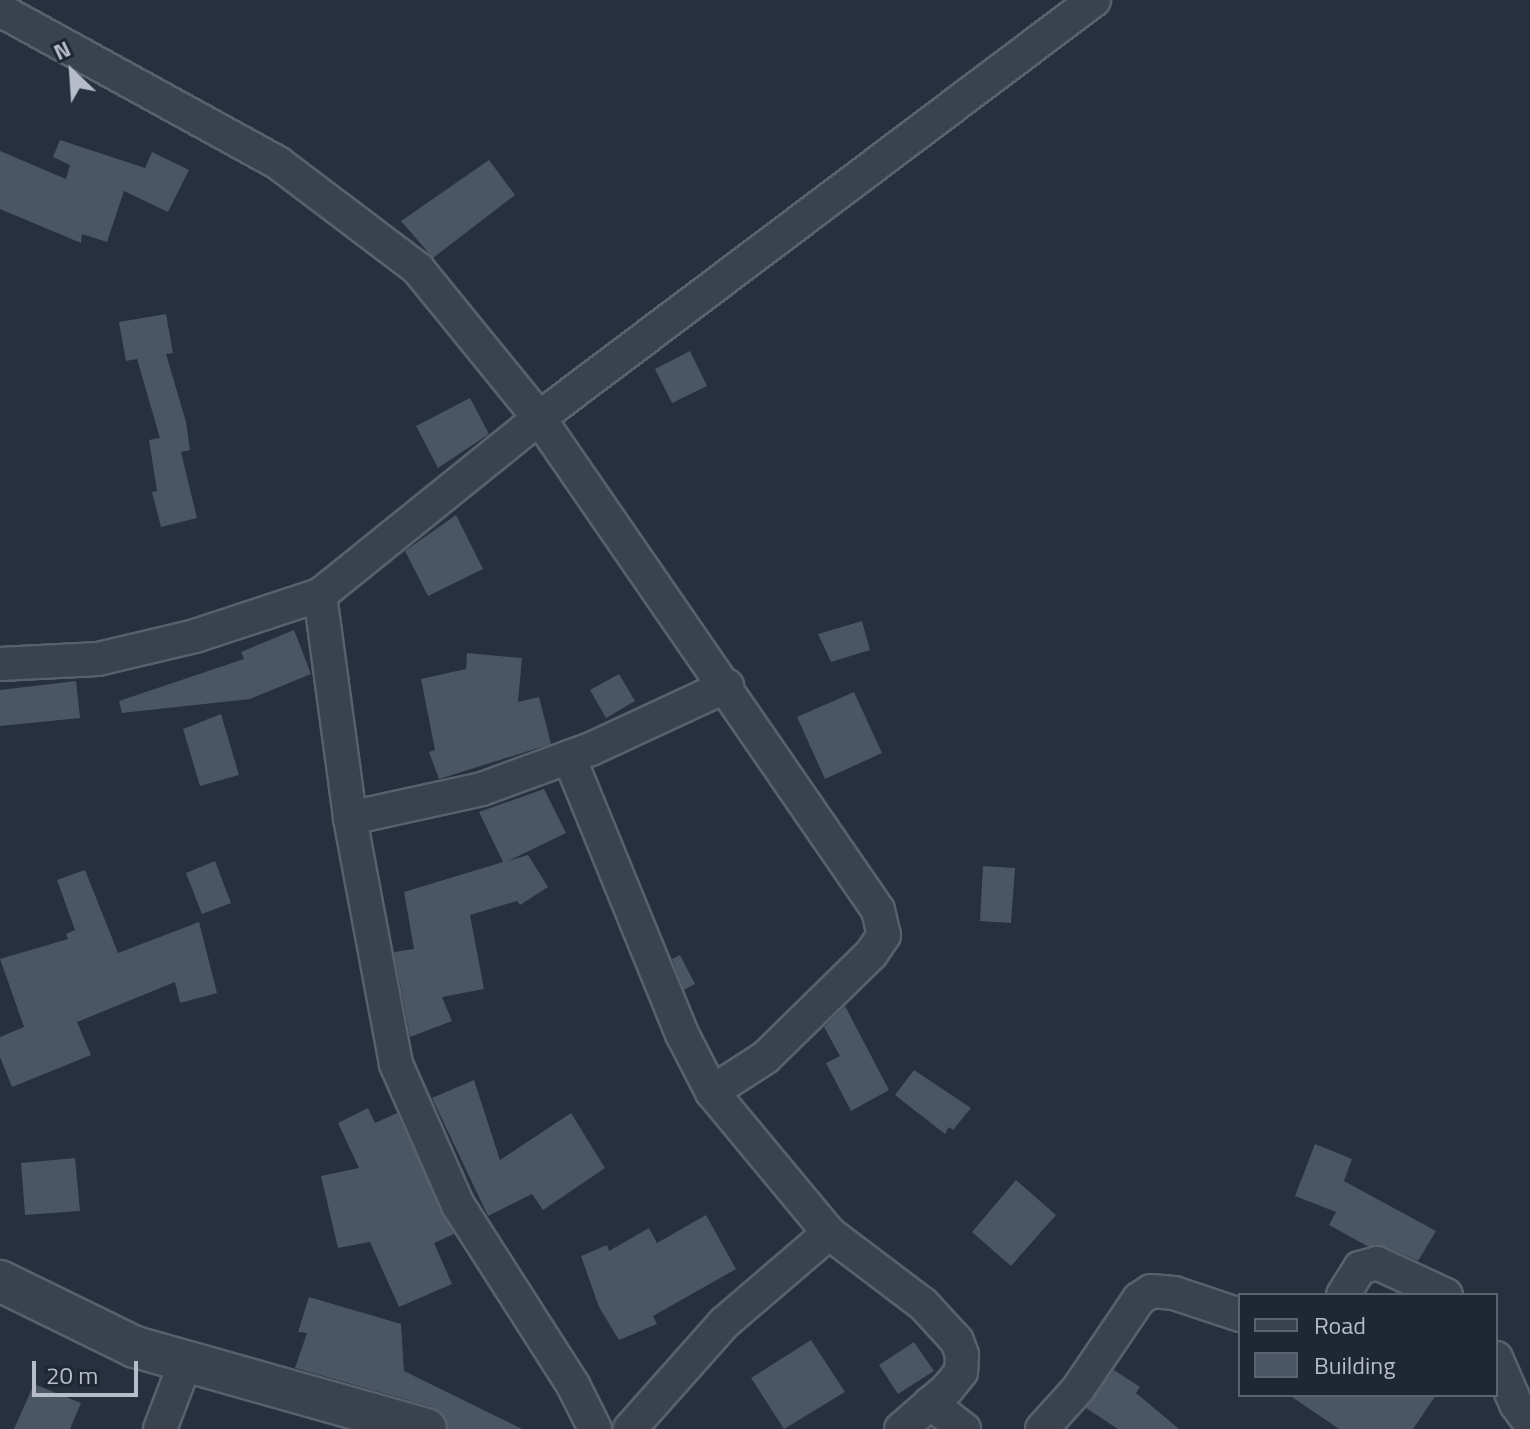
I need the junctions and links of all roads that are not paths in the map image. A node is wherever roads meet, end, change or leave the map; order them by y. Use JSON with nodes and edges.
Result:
{"nodes":[{"id":1,"x":1094,"y":0,"type":"edge"},
{"id":2,"x":0,"y":10,"type":"edge"},
{"id":3,"x":539,"y":418,"type":"junction"},
{"id":4,"x":320,"y":595,"type":"junction"},
{"id":5,"x":0,"y":664,"type":"edge"},
{"id":6,"x":727,"y":686,"type":"junction"},
{"id":7,"x":569,"y":757,"type":"junction"},
{"id":8,"x":350,"y":818,"type":"junction"},
{"id":9,"x":712,"y":1092,"type":"junction"},
{"id":10,"x":829,"y":1233,"type":"junction"},
{"id":11,"x":0,"y":1281,"type":"edge"},
{"id":12,"x":1345,"y":1293,"type":"edge"},
{"id":13,"x":1441,"y":1293,"type":"edge"},
{"id":14,"x":1238,"y":1314,"type":"edge"},
{"id":15,"x":186,"y":1361,"type":"junction"},
{"id":16,"x":1498,"y":1363,"type":"edge"},
{"id":17,"x":930,"y":1403,"type":"junction"},
{"id":18,"x":1530,"y":1423,"type":"edge"},
{"id":19,"x":160,"y":1429,"type":"edge"},
{"id":20,"x":426,"y":1429,"type":"edge"},
{"id":21,"x":595,"y":1429,"type":"edge"},
{"id":22,"x":630,"y":1429,"type":"edge"},
{"id":23,"x":901,"y":1429,"type":"edge"},
{"id":24,"x":964,"y":1429,"type":"edge"},
{"id":25,"x":1042,"y":1429,"type":"edge"}],
"edges":[{"from":1,"to":3,"type":"street"},
{"from":2,"to":3,"type":"street"},
{"from":3,"to":4,"type":"street"},
{"from":3,"to":6,"type":"street"},
{"from":4,"to":5,"type":"street"},
{"from":4,"to":8,"type":"street"},
{"from":6,"to":7,"type":"street"},
{"from":6,"to":9,"type":"street"},
{"from":7,"to":8,"type":"street"},
{"from":7,"to":9,"type":"street"},
{"from":8,"to":21,"type":"street"},
{"from":9,"to":10,"type":"street"},
{"from":10,"to":17,"type":"street"},
{"from":10,"to":22,"type":"street"},
{"from":11,"to":15,"type":"street"},
{"from":12,"to":13,"type":"street"},
{"from":14,"to":25,"type":"street"},
{"from":15,"to":19,"type":"street"},
{"from":15,"to":20,"type":"street"},
{"from":16,"to":18,"type":"street"},
{"from":17,"to":23,"type":"street"},
{"from":17,"to":24,"type":"street"}]}
